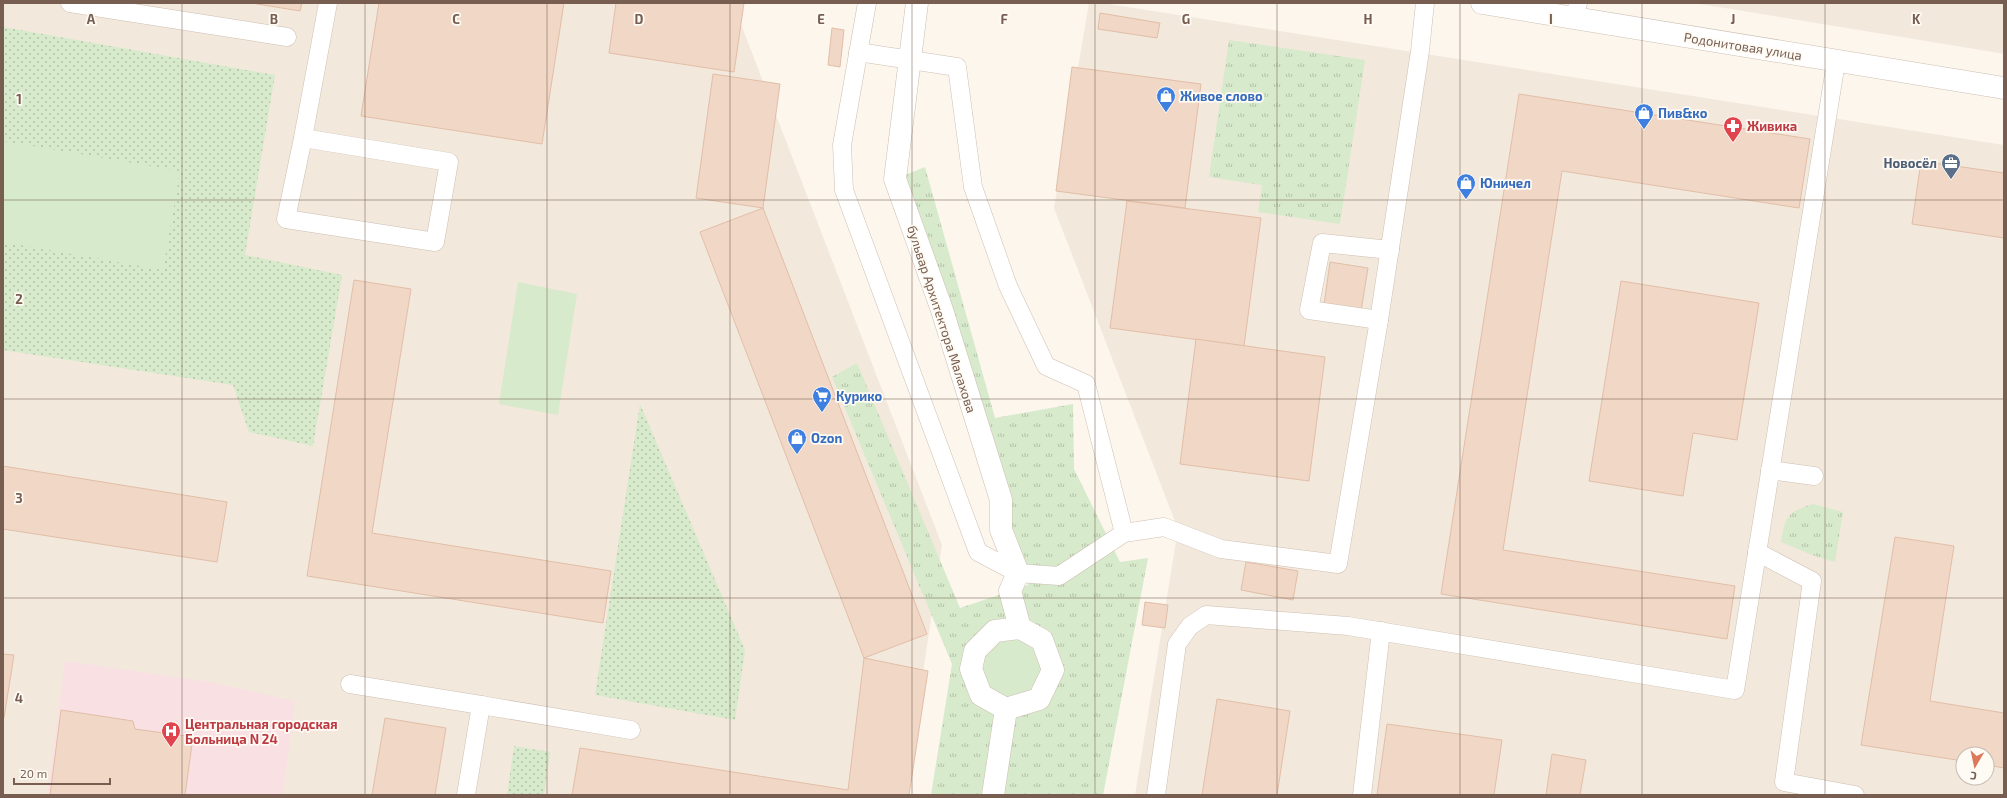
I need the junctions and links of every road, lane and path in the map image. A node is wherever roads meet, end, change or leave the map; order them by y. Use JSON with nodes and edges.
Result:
{"nodes":[{"id":1,"x":70,"y":3,"type":"edge"},
{"id":2,"x":328,"y":3,"type":"edge"},
{"id":3,"x":867,"y":3,"type":"edge"},
{"id":4,"x":917,"y":3,"type":"edge"},
{"id":5,"x":1425,"y":3,"type":"edge"},
{"id":6,"x":1482,"y":3,"type":"edge"},
{"id":7,"x":1577,"y":11,"type":"edge"},
{"id":8,"x":287,"y":37,"type":"dead end"},
{"id":9,"x":858,"y":52,"type":"junction"},
{"id":10,"x":910,"y":59,"type":"junction"},
{"id":11,"x":1836,"y":62,"type":"junction"},
{"id":12,"x":2004,"y":88,"type":"edge"},
{"id":13,"x":303,"y":138,"type":"junction"},
{"id":14,"x":1390,"y":250,"type":"junction"},
{"id":15,"x":1379,"y":320,"type":"junction"},
{"id":16,"x":1770,"y":470,"type":"junction"},
{"id":17,"x":1814,"y":476,"type":"dead end"},
{"id":18,"x":1124,"y":533,"type":"junction"},
{"id":19,"x":1757,"y":552,"type":"junction"},
{"id":20,"x":1018,"y":574,"type":"junction"},
{"id":21,"x":1020,"y":628,"type":"junction"},
{"id":22,"x":1381,"y":632,"type":"junction"},
{"id":23,"x":350,"y":684,"type":"dead end"},
{"id":24,"x":481,"y":705,"type":"junction"},
{"id":25,"x":1006,"y":708,"type":"junction"},
{"id":26,"x":631,"y":730,"type":"dead end"},
{"id":27,"x":466,"y":795,"type":"edge"},
{"id":28,"x":993,"y":795,"type":"edge"},
{"id":29,"x":1156,"y":795,"type":"edge"},
{"id":30,"x":1362,"y":795,"type":"edge"},
{"id":31,"x":1855,"y":795,"type":"edge"}],
"edges":[{"from":1,"to":8,"type":"lane"},
{"from":2,"to":13,"type":"lane"},
{"from":3,"to":9,"type":"lane"},
{"from":4,"to":10,"type":"street","name":"бульвар Архитектора Малахова"},
{"from":5,"to":14,"type":"lane"},
{"from":6,"to":7,"type":"street","name":"Родонитовая улица"},
{"from":7,"to":11,"type":"street","name":"Родонитовая улица"},
{"from":9,"to":10,"type":"lane"},
{"from":9,"to":20,"type":"lane"},
{"from":10,"to":18,"type":"lane"},
{"from":10,"to":20,"type":"street","name":"бульвар Архитектора Малахова"},
{"from":11,"to":12,"type":"street","name":"Родонитовая улица"},
{"from":11,"to":16,"type":"lane"},
{"from":13,"to":13,"type":"lane"},
{"from":14,"to":15,"type":"lane"},
{"from":14,"to":15,"type":"lane"},
{"from":15,"to":18,"type":"lane"},
{"from":16,"to":17,"type":"lane"},
{"from":16,"to":19,"type":"lane"},
{"from":18,"to":20,"type":"lane"},
{"from":19,"to":22,"type":"lane"},
{"from":19,"to":31,"type":"lane"},
{"from":20,"to":21,"type":"street"},
{"from":21,"to":25,"type":"street"},
{"from":21,"to":25,"type":"street"},
{"from":22,"to":29,"type":"lane"},
{"from":22,"to":30,"type":"lane"},
{"from":23,"to":24,"type":"lane"},
{"from":24,"to":26,"type":"lane"},
{"from":24,"to":27,"type":"lane"},
{"from":25,"to":28,"type":"street"}]}
